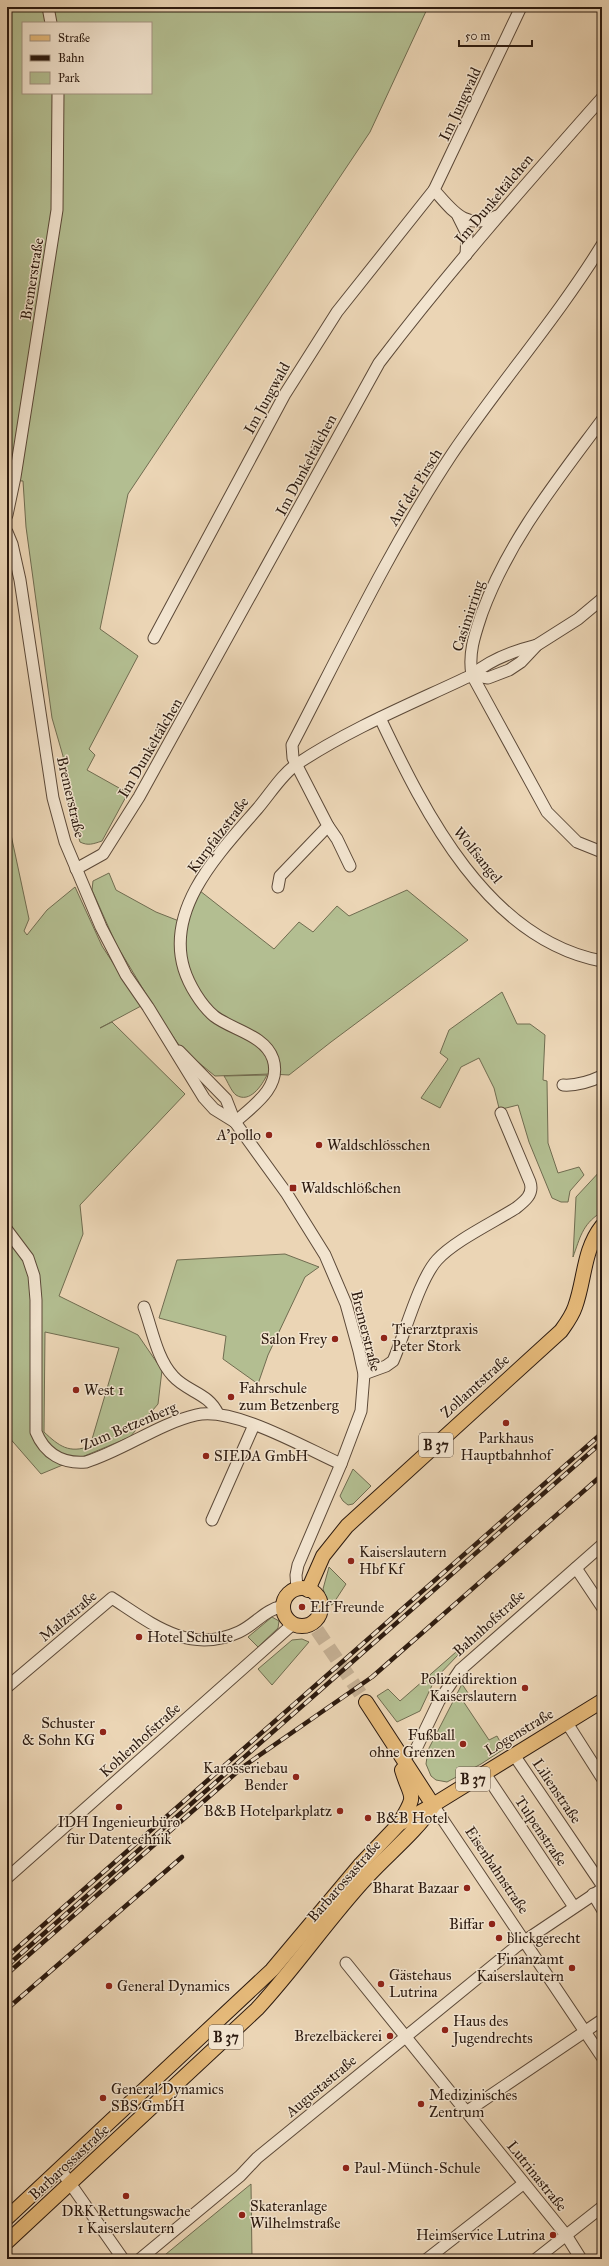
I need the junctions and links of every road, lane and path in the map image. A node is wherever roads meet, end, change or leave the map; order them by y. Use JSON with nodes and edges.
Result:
{"nodes":[{"id":1,"x":48,"y":7,"type":"edge"},
{"id":2,"x":521,"y":7,"type":"edge"},
{"id":3,"x":51,"y":22,"type":"edge"},
{"id":4,"x":58,"y":94,"type":"edge"},
{"id":5,"x":602,"y":98,"type":"edge"},
{"id":6,"x":434,"y":190,"type":"junction"},
{"id":7,"x":499,"y":215,"type":"junction"},
{"id":8,"x":458,"y":216,"type":"junction"},
{"id":9,"x":602,"y":245,"type":"edge"},
{"id":10,"x":466,"y":256,"type":"junction"},
{"id":11,"x":602,"y":420,"type":"edge"},
{"id":12,"x":7,"y":515,"type":"edge"},
{"id":13,"x":7,"y":532,"type":"edge"},
{"id":14,"x":602,"y":599,"type":"edge"},
{"id":15,"x":154,"y":638,"type":"dead end"},
{"id":16,"x":472,"y":675,"type":"junction"},
{"id":17,"x":380,"y":718,"type":"junction"},
{"id":18,"x":296,"y":764,"type":"junction"},
{"id":19,"x":328,"y":826,"type":"junction"},
{"id":20,"x":602,"y":852,"type":"edge"},
{"id":21,"x":350,"y":866,"type":"dead end"},
{"id":22,"x":76,"y":869,"type":"junction"},
{"id":23,"x":278,"y":887,"type":"dead end"},
{"id":24,"x":602,"y":961,"type":"edge"},
{"id":25,"x":172,"y":1045,"type":"junction"},
{"id":26,"x":602,"y":1076,"type":"edge"},
{"id":27,"x":563,"y":1085,"type":"dead end"},
{"id":28,"x":500,"y":1113,"type":"dead end"},
{"id":29,"x":235,"y":1122,"type":"junction"},
{"id":30,"x":602,"y":1226,"type":"edge"},
{"id":31,"x":7,"y":1230,"type":"edge"},
{"id":32,"x":144,"y":1308,"type":"dead end"},
{"id":33,"x":364,"y":1374,"type":"junction"},
{"id":34,"x":218,"y":1414,"type":"junction"},
{"id":35,"x":254,"y":1425,"type":"junction"},
{"id":36,"x":341,"y":1464,"type":"junction"},
{"id":37,"x":212,"y":1520,"type":"dead end"},
{"id":38,"x":602,"y":1545,"type":"edge"},
{"id":39,"x":576,"y":1568,"type":"junction"},
{"id":40,"x":303,"y":1590,"type":"junction"},
{"id":41,"x":284,"y":1606,"type":"junction"},
{"id":42,"x":602,"y":1608,"type":"edge"},
{"id":43,"x":293,"y":1624,"type":"junction"},
{"id":44,"x":7,"y":1688,"type":"edge"},
{"id":45,"x":602,"y":1701,"type":"edge"},
{"id":46,"x":366,"y":1702,"type":"tunnel mouth"},
{"id":47,"x":567,"y":1723,"type":"junction"},
{"id":48,"x":514,"y":1755,"type":"junction"},
{"id":49,"x":402,"y":1758,"type":"junction"},
{"id":50,"x":484,"y":1772,"type":"junction"},
{"id":51,"x":602,"y":1778,"type":"edge"},
{"id":52,"x":433,"y":1805,"type":"junction"},
{"id":53,"x":399,"y":1824,"type":"junction"},
{"id":54,"x":7,"y":1878,"type":"edge"},
{"id":55,"x":602,"y":1885,"type":"edge"},
{"id":56,"x":597,"y":1892,"type":"edge"},
{"id":57,"x":574,"y":1907,"type":"junction"},
{"id":58,"x":602,"y":1909,"type":"edge"},
{"id":59,"x":525,"y":1940,"type":"junction"},
{"id":60,"x":346,"y":1963,"type":"dead end"},
{"id":61,"x":602,"y":2020,"type":"edge"},
{"id":62,"x":586,"y":2031,"type":"junction"},
{"id":63,"x":405,"y":2037,"type":"junction"},
{"id":64,"x":602,"y":2057,"type":"edge"},
{"id":65,"x":466,"y":2112,"type":"junction"},
{"id":66,"x":60,"y":2170,"type":"junction"},
{"id":67,"x":72,"y":2184,"type":"junction"},
{"id":68,"x":523,"y":2184,"type":"junction"},
{"id":69,"x":602,"y":2207,"type":"edge"},
{"id":70,"x":7,"y":2218,"type":"edge"},
{"id":71,"x":566,"y":2235,"type":"junction"},
{"id":72,"x":7,"y":2242,"type":"edge"},
{"id":73,"x":538,"y":2258,"type":"edge"},
{"id":74,"x":123,"y":2259,"type":"edge"},
{"id":75,"x":140,"y":2259,"type":"edge"},
{"id":76,"x":427,"y":2259,"type":"edge"},
{"id":77,"x":581,"y":2259,"type":"edge"}],
"edges":[{"from":1,"to":3,"type":"street"},
{"from":2,"to":6,"type":"street","name":"Im Jungwald"},
{"from":4,"to":12,"type":"street","name":"Bremerstraße"},
{"from":5,"to":7,"type":"street","name":"Im Dunkeltälchen"},
{"from":6,"to":8,"type":"street"},
{"from":6,"to":15,"type":"street","name":"Im Jungwald"},
{"from":7,"to":8,"type":"street"},
{"from":7,"to":10,"type":"street","name":"Im Dunkeltälchen"},
{"from":8,"to":10,"type":"street"},
{"from":9,"to":18,"type":"street","name":"Auf der Pirsch"},
{"from":10,"to":22,"type":"street","name":"Im Dunkeltälchen"},
{"from":11,"to":16,"type":"street","name":"Casimirring"},
{"from":13,"to":22,"type":"street","name":"Bremerstraße"},
{"from":14,"to":16,"type":"street","name":"Kurpfalzstraße"},
{"from":16,"to":17,"type":"street","name":"Kurpfalzstraße"},
{"from":16,"to":20,"type":"street","name":"Casimirring"},
{"from":17,"to":18,"type":"street","name":"Kurpfalzstraße"},
{"from":17,"to":24,"type":"street","name":"Wolfsangel"},
{"from":18,"to":19,"type":"street","name":"Auf der Pirsch"},
{"from":18,"to":29,"type":"street","name":"Kurpfalzstraße"},
{"from":19,"to":21,"type":"street","name":"Auf der Pirsch"},
{"from":19,"to":23,"type":"street"},
{"from":22,"to":25,"type":"street","name":"Bremerstraße"},
{"from":25,"to":29,"type":"street","name":"Bremerstraße"},
{"from":25,"to":29,"type":"street","name":"Bremerstraße"},
{"from":26,"to":27,"type":"street"},
{"from":28,"to":33,"type":"street"},
{"from":29,"to":33,"type":"street","name":"Bremerstraße"},
{"from":30,"to":40,"type":"main road","name":"Zollamtstraße","number":"B 37"},
{"from":31,"to":34,"type":"street","name":"Zum Betzenberg"},
{"from":32,"to":34,"type":"street","name":"Zum Betzenberg"},
{"from":33,"to":36,"type":"street","name":"Bremerstraße"},
{"from":34,"to":35,"type":"street","name":"Zum Betzenberg"},
{"from":35,"to":36,"type":"street","name":"Zum Betzenberg"},
{"from":35,"to":37,"type":"street"},
{"from":36,"to":40,"type":"street","name":"Bremerstraße"},
{"from":38,"to":39,"type":"street","name":"Bahnhofstraße"},
{"from":39,"to":42,"type":"street"},
{"from":39,"to":49,"type":"street","name":"Bahnhofstraße"},
{"from":40,"to":41,"type":"main road"},
{"from":40,"to":43,"type":"main road"},
{"from":41,"to":43,"type":"main road"},
{"from":41,"to":44,"type":"street","name":"Malzstraße"},
{"from":43,"to":54,"type":"street","name":"Kohlenhofstraße"},
{"from":45,"to":47,"type":"main road","name":"Logenstraße","number":"B 37"},
{"from":46,"to":49,"type":"main road","name":"Eisenbahnstraße","number":"B 37"},
{"from":47,"to":48,"type":"main road","name":"Logenstraße","number":"B 37"},
{"from":47,"to":51,"type":"street"},
{"from":48,"to":50,"type":"main road","name":"Logenstraße","number":"B 37"},
{"from":48,"to":55,"type":"street","name":"Lilienstraße"},
{"from":49,"to":52,"type":"main road","name":"Eisenbahnstraße","number":"B 37"},
{"from":49,"to":53,"type":"main road","number":"B 37"},
{"from":50,"to":52,"type":"main road","name":"Logenstraße","number":"B 37"},
{"from":50,"to":57,"type":"street","name":"Tulpenstraße"},
{"from":52,"to":53,"type":"main road","name":"Barbarossastraße","number":"B 37"},
{"from":52,"to":59,"type":"street","name":"Eisenbahnstraße"},
{"from":52,"to":67,"type":"main road","name":"Barbarossastraße","number":"B 37"},
{"from":53,"to":66,"type":"main road","name":"Barbarossastraße","number":"B 37"},
{"from":56,"to":57,"type":"street","name":"Augustastraße"},
{"from":56,"to":58,"type":"street"},
{"from":57,"to":59,"type":"street","name":"Augustastraße"},
{"from":59,"to":62,"type":"street","name":"Eisenbahnstraße"},
{"from":59,"to":63,"type":"street","name":"Augustastraße"},
{"from":60,"to":63,"type":"street","name":"Lutrinastraße"},
{"from":61,"to":62,"type":"street"},
{"from":62,"to":64,"type":"street","name":"Eisenbahnstraße"},
{"from":62,"to":65,"type":"street"},
{"from":63,"to":65,"type":"street","name":"Lutrinastraße"},
{"from":63,"to":75,"type":"street","name":"Augustastraße"},
{"from":65,"to":68,"type":"street","name":"Lutrinastraße"},
{"from":66,"to":67,"type":"street"},
{"from":66,"to":70,"type":"main road","name":"Barbarossastraße","number":"B 37"},
{"from":67,"to":72,"type":"main road","name":"Barbarossastraße","number":"B 37"},
{"from":67,"to":74,"type":"street"},
{"from":68,"to":71,"type":"street","name":"Lutrinastraße"},
{"from":68,"to":76,"type":"street"},
{"from":69,"to":71,"type":"street"},
{"from":71,"to":73,"type":"street"},
{"from":71,"to":77,"type":"street","name":"Lutrinastraße"}]}
